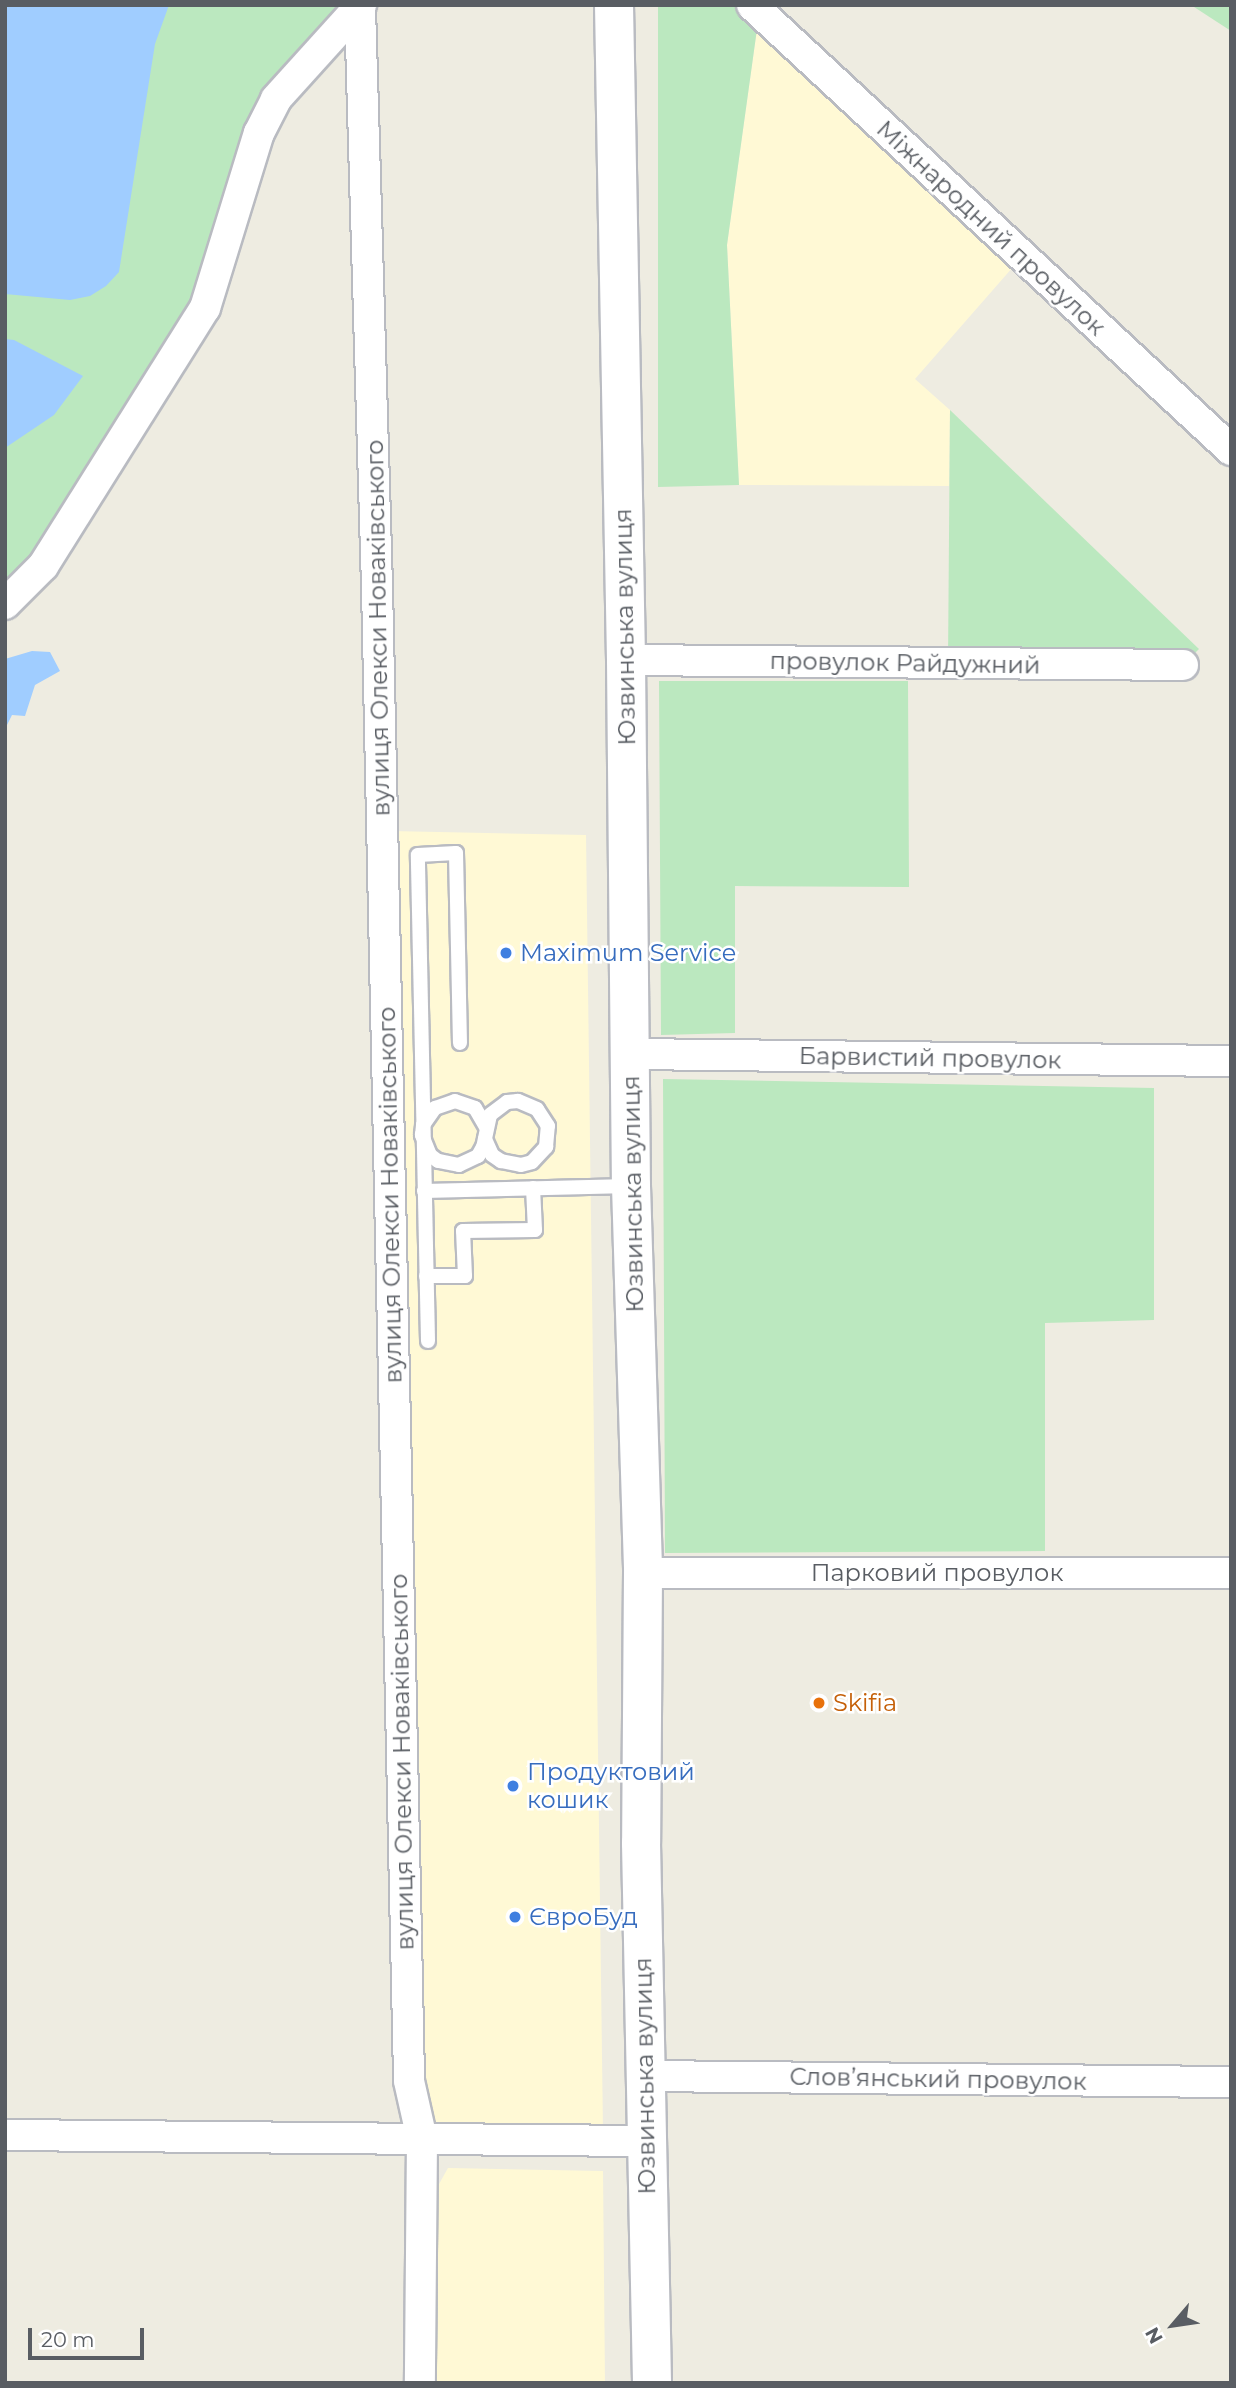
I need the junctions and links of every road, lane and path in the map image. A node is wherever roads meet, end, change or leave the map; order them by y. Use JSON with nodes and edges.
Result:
{"nodes":[{"id":1,"x":614,"y":5,"type":"edge"},
{"id":2,"x":752,"y":5,"type":"edge"},
{"id":3,"x":361,"y":6,"type":"edge"},
{"id":4,"x":1231,"y":450,"type":"edge"},
{"id":5,"x":5,"y":604,"type":"edge"},
{"id":6,"x":626,"y":660,"type":"junction"},
{"id":7,"x":1183,"y":666,"type":"dead end"},
{"id":8,"x":460,"y":1043,"type":"dead end"},
{"id":9,"x":630,"y":1054,"type":"junction"},
{"id":10,"x":1231,"y":1061,"type":"edge"},
{"id":11,"x":485,"y":1133,"type":"junction"},
{"id":12,"x":422,"y":1135,"type":"junction"},
{"id":13,"x":631,"y":1186,"type":"junction"},
{"id":14,"x":533,"y":1188,"type":"junction"},
{"id":15,"x":424,"y":1191,"type":"junction"},
{"id":16,"x":426,"y":1276,"type":"junction"},
{"id":17,"x":428,"y":1341,"type":"dead end"},
{"id":18,"x":643,"y":1573,"type":"junction"},
{"id":19,"x":1231,"y":1573,"type":"edge"},
{"id":20,"x":645,"y":2076,"type":"junction"},
{"id":21,"x":1231,"y":2082,"type":"edge"},
{"id":22,"x":5,"y":2135,"type":"edge"},
{"id":23,"x":422,"y":2139,"type":"junction"},
{"id":24,"x":646,"y":2141,"type":"junction"},
{"id":25,"x":420,"y":2383,"type":"edge"},
{"id":26,"x":652,"y":2383,"type":"edge"}],
"edges":[{"from":1,"to":6,"type":"main road","name":"Юзвинська вулиця"},
{"from":2,"to":4,"type":"street","name":"Міжнародний провулок"},
{"from":3,"to":5,"type":"street"},
{"from":3,"to":23,"type":"street","name":"вулиця Олекси Новаківського"},
{"from":6,"to":7,"type":"street","name":"провулок Райдужний"},
{"from":6,"to":9,"type":"main road","name":"Юзвинська вулиця"},
{"from":8,"to":12,"type":"lane"},
{"from":9,"to":10,"type":"street","name":"Барвистий провулок"},
{"from":9,"to":13,"type":"main road","name":"Юзвинська вулиця"},
{"from":11,"to":11,"type":"lane"},
{"from":11,"to":12,"type":"lane"},
{"from":11,"to":12,"type":"lane"},
{"from":12,"to":15,"type":"lane"},
{"from":13,"to":14,"type":"lane"},
{"from":13,"to":18,"type":"main road","name":"Юзвинська вулиця"},
{"from":14,"to":15,"type":"lane"},
{"from":14,"to":16,"type":"lane"},
{"from":15,"to":16,"type":"lane"},
{"from":16,"to":17,"type":"lane"},
{"from":18,"to":19,"type":"street","name":"Парковий провулок"},
{"from":18,"to":20,"type":"main road","name":"Юзвинська вулиця"},
{"from":20,"to":21,"type":"street","name":"Словʼянський провулок"},
{"from":20,"to":24,"type":"main road","name":"Юзвинська вулиця"},
{"from":22,"to":23,"type":"street"},
{"from":23,"to":24,"type":"street"},
{"from":23,"to":25,"type":"street","name":"вулиця Олекси Новаківського"},
{"from":24,"to":26,"type":"main road","name":"Юзвинська вулиця"}]}
